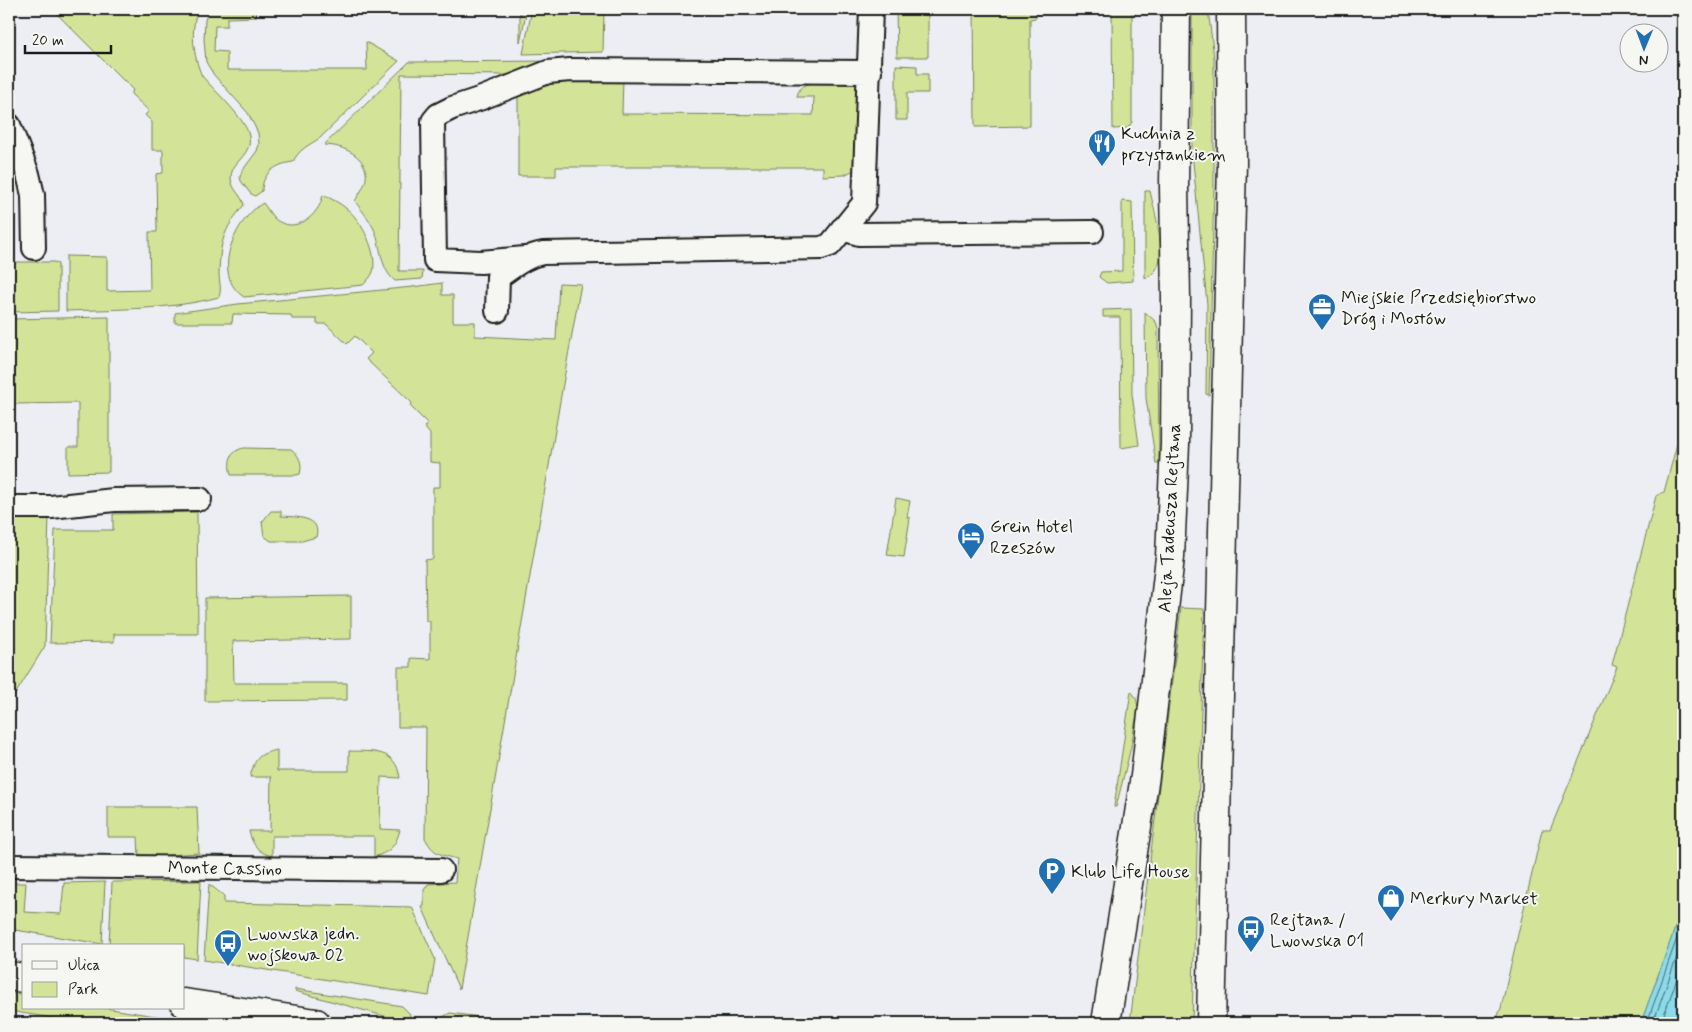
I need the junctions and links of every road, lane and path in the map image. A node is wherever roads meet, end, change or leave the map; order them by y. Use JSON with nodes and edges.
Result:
{"nodes":[{"id":1,"x":872,"y":9,"type":"edge"},
{"id":2,"x":1176,"y":9,"type":"edge"},
{"id":3,"x":1231,"y":9,"type":"edge"},
{"id":4,"x":870,"y":72,"type":"junction"},
{"id":5,"x":9,"y":125,"type":"edge"},
{"id":6,"x":842,"y":229,"type":"junction"},
{"id":7,"x":1092,"y":232,"type":"dead end"},
{"id":8,"x":34,"y":248,"type":"dead end"},
{"id":9,"x":525,"y":258,"type":"junction"},
{"id":10,"x":497,"y":311,"type":"dead end"},
{"id":11,"x":200,"y":499,"type":"dead end"},
{"id":12,"x":9,"y":507,"type":"edge"},
{"id":13,"x":9,"y":866,"type":"edge"},
{"id":14,"x":441,"y":870,"type":"dead end"},
{"id":15,"x":9,"y":976,"type":"edge"},
{"id":16,"x":22,"y":978,"type":"edge"},
{"id":17,"x":185,"y":1003,"type":"edge"},
{"id":18,"x":316,"y":1023,"type":"edge"},
{"id":19,"x":1106,"y":1023,"type":"edge"},
{"id":20,"x":1211,"y":1023,"type":"edge"}],
"edges":[{"from":1,"to":4,"type":"street"},
{"from":2,"to":19,"type":"main road","name":"Aleja Tadeusza Rejtana"},
{"from":3,"to":20,"type":"main road"},
{"from":4,"to":6,"type":"street"},
{"from":4,"to":9,"type":"street"},
{"from":5,"to":8,"type":"street"},
{"from":6,"to":7,"type":"street"},
{"from":6,"to":9,"type":"street"},
{"from":9,"to":10,"type":"street"},
{"from":11,"to":12,"type":"street"},
{"from":13,"to":14,"type":"street","name":"Monte Cassino"},
{"from":15,"to":16,"type":"main road"},
{"from":17,"to":18,"type":"main road"}]}
